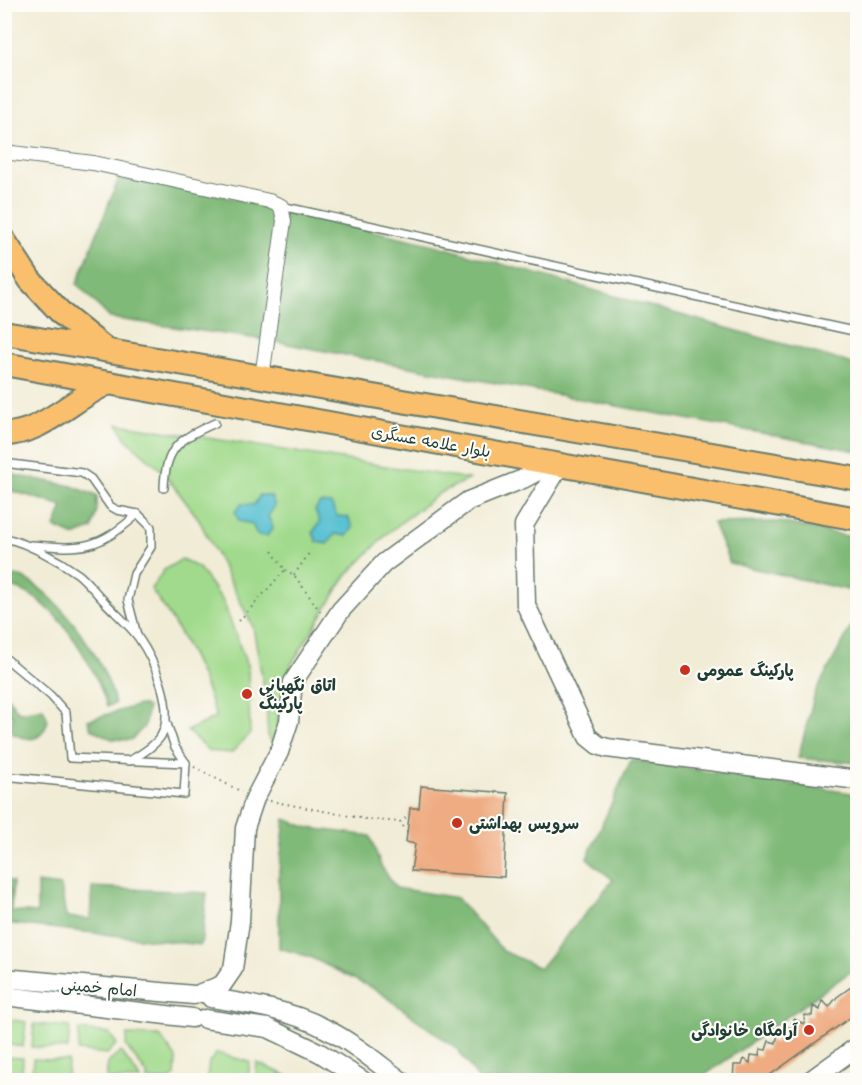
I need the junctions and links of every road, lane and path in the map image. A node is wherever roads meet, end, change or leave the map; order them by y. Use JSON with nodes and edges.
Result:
{"nodes":[{"id":1,"x":4,"y":152,"type":"edge"},
{"id":2,"x":280,"y":206,"type":"junction"},
{"id":3,"x":4,"y":240,"type":"edge"},
{"id":4,"x":858,"y":332,"type":"edge"},
{"id":5,"x":4,"y":333,"type":"edge"},
{"id":6,"x":108,"y":351,"type":"junction"},
{"id":7,"x":4,"y":364,"type":"edge"},
{"id":8,"x":262,"y":377,"type":"junction"},
{"id":9,"x":109,"y":383,"type":"junction"},
{"id":10,"x":215,"y":423,"type":"dead end"},
{"id":11,"x":4,"y":434,"type":"edge"},
{"id":12,"x":729,"y":458,"type":"junction"},
{"id":13,"x":4,"y":463,"type":"edge"},
{"id":14,"x":555,"y":464,"type":"junction"},
{"id":15,"x":858,"y":479,"type":"edge"},
{"id":16,"x":164,"y":488,"type":"dead end"},
{"id":17,"x":721,"y":494,"type":"junction"},
{"id":18,"x":138,"y":514,"type":"junction"},
{"id":19,"x":858,"y":519,"type":"edge"},
{"id":20,"x":4,"y":537,"type":"edge"},
{"id":21,"x":28,"y":545,"type":"junction"},
{"id":22,"x":272,"y":551,"type":"dead end"},
{"id":23,"x":310,"y":552,"type":"dead end"},
{"id":24,"x":285,"y":570,"type":"junction"},
{"id":25,"x":294,"y":576,"type":"junction"},
{"id":26,"x":239,"y":621,"type":"dead end"},
{"id":27,"x":331,"y":626,"type":"junction"},
{"id":28,"x":138,"y":637,"type":"junction"},
{"id":29,"x":4,"y":657,"type":"edge"},
{"id":30,"x":166,"y":720,"type":"junction"},
{"id":31,"x":129,"y":760,"type":"junction"},
{"id":32,"x":186,"y":763,"type":"junction"},
{"id":33,"x":4,"y":776,"type":"edge"},
{"id":34,"x":858,"y":780,"type":"edge"},
{"id":35,"x":255,"y":798,"type":"junction"},
{"id":36,"x":409,"y":815,"type":"dead end"},
{"id":37,"x":400,"y":822,"type":"junction"},
{"id":38,"x":407,"y":832,"type":"dead end"},
{"id":39,"x":4,"y":978,"type":"edge"},
{"id":40,"x":4,"y":996,"type":"edge"},
{"id":41,"x":202,"y":996,"type":"junction"},
{"id":42,"x":198,"y":1018,"type":"junction"},
{"id":43,"x":858,"y":1046,"type":"edge"},
{"id":44,"x":362,"y":1080,"type":"edge"},
{"id":45,"x":400,"y":1080,"type":"edge"},
{"id":46,"x":811,"y":1080,"type":"edge"}],
"edges":[{"from":1,"to":2,"type":"street"},
{"from":2,"to":4,"type":"lane"},
{"from":2,"to":8,"type":"street"},
{"from":3,"to":6,"type":"highway"},
{"from":5,"to":6,"type":"highway","name":"بلوار علامه عسگری"},
{"from":6,"to":8,"type":"highway","name":"بلوار علامه عسگری"},
{"from":7,"to":9,"type":"highway","name":"بلوار علامه عسگری"},
{"from":8,"to":12,"type":"highway","name":"بلوار علامه عسگری"},
{"from":9,"to":11,"type":"highway"},
{"from":9,"to":14,"type":"highway","name":"بلوار علامه عسگری"},
{"from":10,"to":16,"type":"lane"},
{"from":12,"to":15,"type":"highway","name":"بلوار علامه عسگری"},
{"from":12,"to":17,"type":"highway"},
{"from":13,"to":18,"type":"lane"},
{"from":14,"to":17,"type":"highway","name":"بلوار علامه عسگری"},
{"from":14,"to":27,"type":"street"},
{"from":14,"to":34,"type":"street"},
{"from":17,"to":19,"type":"highway","name":"بلوار علامه عسگری"},
{"from":18,"to":21,"type":"lane"},
{"from":18,"to":28,"type":"lane"},
{"from":20,"to":21,"type":"lane"},
{"from":21,"to":28,"type":"lane"},
{"from":22,"to":24,"type":"path"},
{"from":23,"to":25,"type":"path"},
{"from":24,"to":25,"type":"path"},
{"from":24,"to":26,"type":"path"},
{"from":25,"to":27,"type":"path"},
{"from":27,"to":35,"type":"street"},
{"from":28,"to":30,"type":"lane"},
{"from":29,"to":31,"type":"lane"},
{"from":30,"to":31,"type":"lane"},
{"from":30,"to":32,"type":"lane"},
{"from":31,"to":32,"type":"lane"},
{"from":32,"to":33,"type":"lane"},
{"from":32,"to":35,"type":"path"},
{"from":35,"to":37,"type":"path"},
{"from":35,"to":41,"type":"street"},
{"from":36,"to":37,"type":"path"},
{"from":37,"to":38,"type":"path"},
{"from":39,"to":41,"type":"street","name":"امام خمینی"},
{"from":40,"to":42,"type":"street","name":"امام خمینی"},
{"from":41,"to":42,"type":"street"},
{"from":41,"to":45,"type":"street","name":"امام خمینی"},
{"from":42,"to":44,"type":"street","name":"امام خمینی"},
{"from":43,"to":46,"type":"street"}]}
